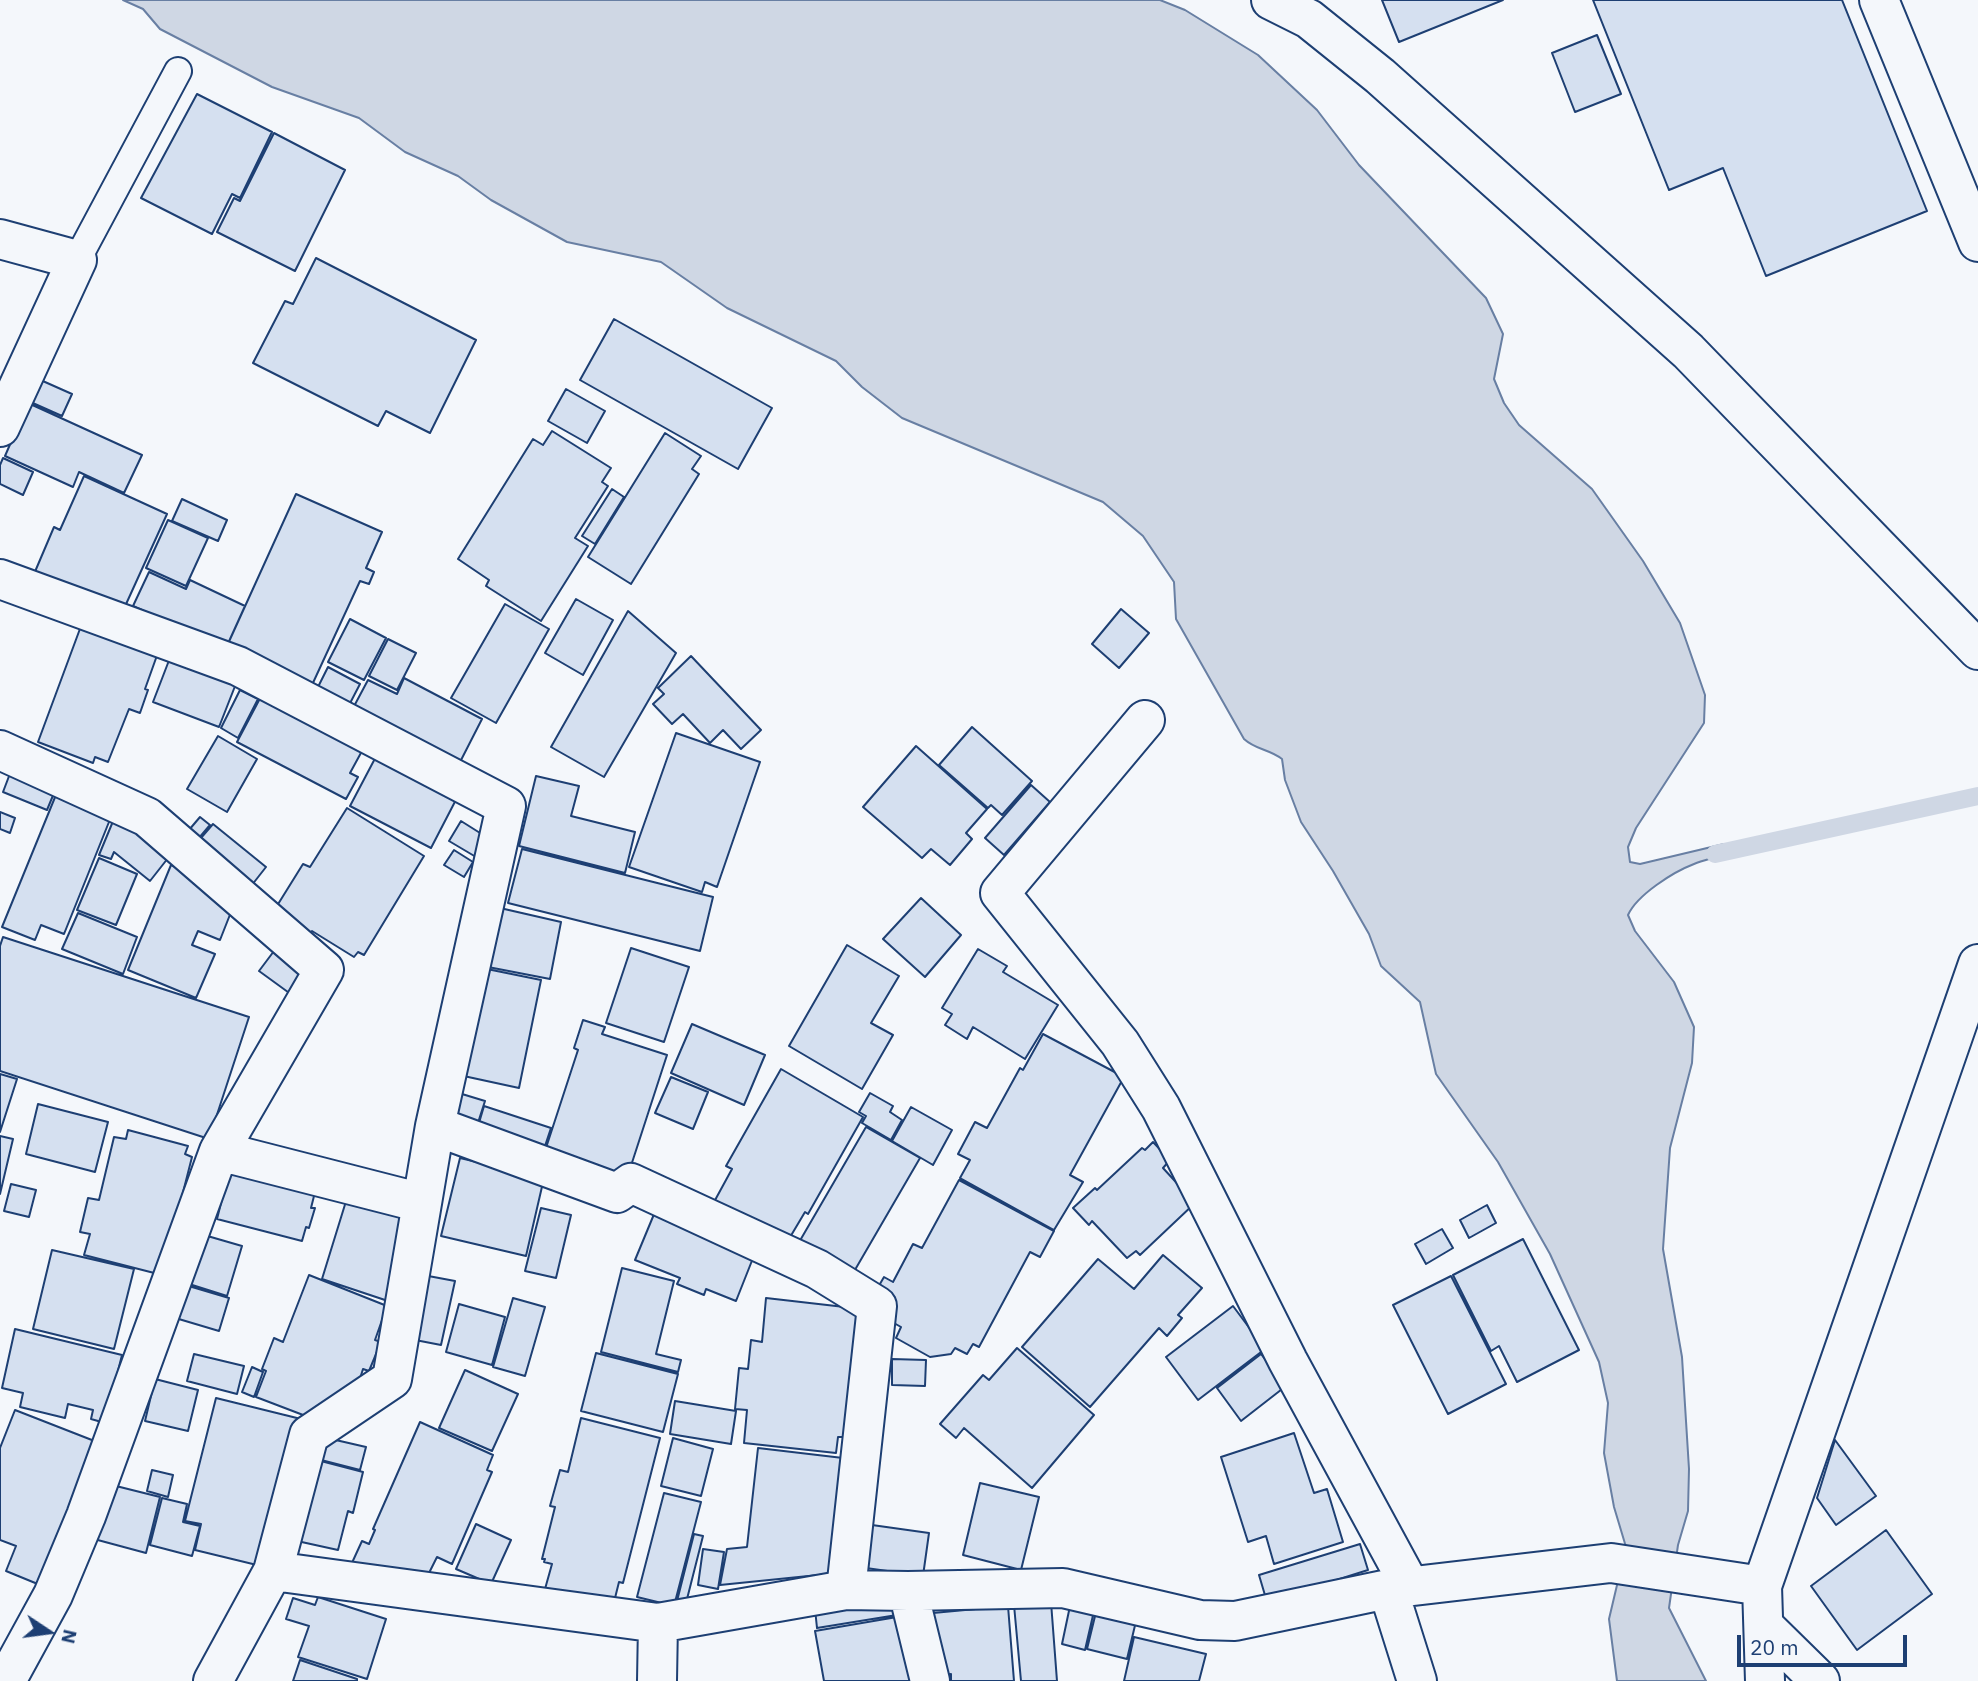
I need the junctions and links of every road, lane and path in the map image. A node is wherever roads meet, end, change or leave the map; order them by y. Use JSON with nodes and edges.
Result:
{"nodes":[{"id":1,"x":1271,"y":0,"type":"edge"},
{"id":2,"x":1879,"y":0,"type":"edge"},
{"id":3,"x":178,"y":71,"type":"dead end"},
{"id":4,"x":0,"y":239,"type":"edge"},
{"id":5,"x":1978,"y":242,"type":"edge"},
{"id":6,"x":77,"y":260,"type":"junction"},
{"id":7,"x":0,"y":427,"type":"edge"},
{"id":8,"x":0,"y":579,"type":"edge"},
{"id":9,"x":1978,"y":650,"type":"edge"},
{"id":10,"x":1145,"y":720,"type":"dead end"},
{"id":11,"x":0,"y":750,"type":"edge"},
{"id":12,"x":1978,"y":964,"type":"edge"},
{"id":13,"x":435,"y":1126,"type":"junction"},
{"id":14,"x":219,"y":1151,"type":"junction"},
{"id":15,"x":422,"y":1203,"type":"junction"},
{"id":16,"x":273,"y":1571,"type":"junction"},
{"id":17,"x":1762,"y":1586,"type":"junction"},
{"id":18,"x":1399,"y":1588,"type":"junction"},
{"id":19,"x":846,"y":1590,"type":"junction"},
{"id":20,"x":908,"y":1591,"type":"junction"},
{"id":21,"x":658,"y":1623,"type":"junction"},
{"id":22,"x":1764,"y":1626,"type":"junction"},
{"id":23,"x":6,"y":1681,"type":"edge"},
{"id":24,"x":213,"y":1681,"type":"edge"},
{"id":25,"x":657,"y":1681,"type":"edge"},
{"id":26,"x":930,"y":1681,"type":"edge"},
{"id":27,"x":1417,"y":1681,"type":"edge"},
{"id":28,"x":1765,"y":1681,"type":"edge"},
{"id":29,"x":1820,"y":1681,"type":"edge"}],
"edges":[{"from":1,"to":9,"type":"street"},
{"from":2,"to":5,"type":"street"},
{"from":3,"to":6,"type":"lane"},
{"from":4,"to":6,"type":"street"},
{"from":6,"to":7,"type":"street"},
{"from":8,"to":13,"type":"street"},
{"from":10,"to":18,"type":"street"},
{"from":11,"to":14,"type":"street"},
{"from":12,"to":17,"type":"street"},
{"from":13,"to":15,"type":"street"},
{"from":13,"to":19,"type":"street"},
{"from":14,"to":15,"type":"street"},
{"from":14,"to":23,"type":"street"},
{"from":15,"to":16,"type":"street"},
{"from":16,"to":21,"type":"street"},
{"from":16,"to":24,"type":"street"},
{"from":17,"to":18,"type":"street"},
{"from":17,"to":22,"type":"street"},
{"from":18,"to":20,"type":"street"},
{"from":18,"to":27,"type":"street"},
{"from":19,"to":20,"type":"street"},
{"from":19,"to":21,"type":"street"},
{"from":20,"to":26,"type":"street"},
{"from":21,"to":25,"type":"street"},
{"from":22,"to":28,"type":"street"},
{"from":22,"to":29,"type":"street"}]}
